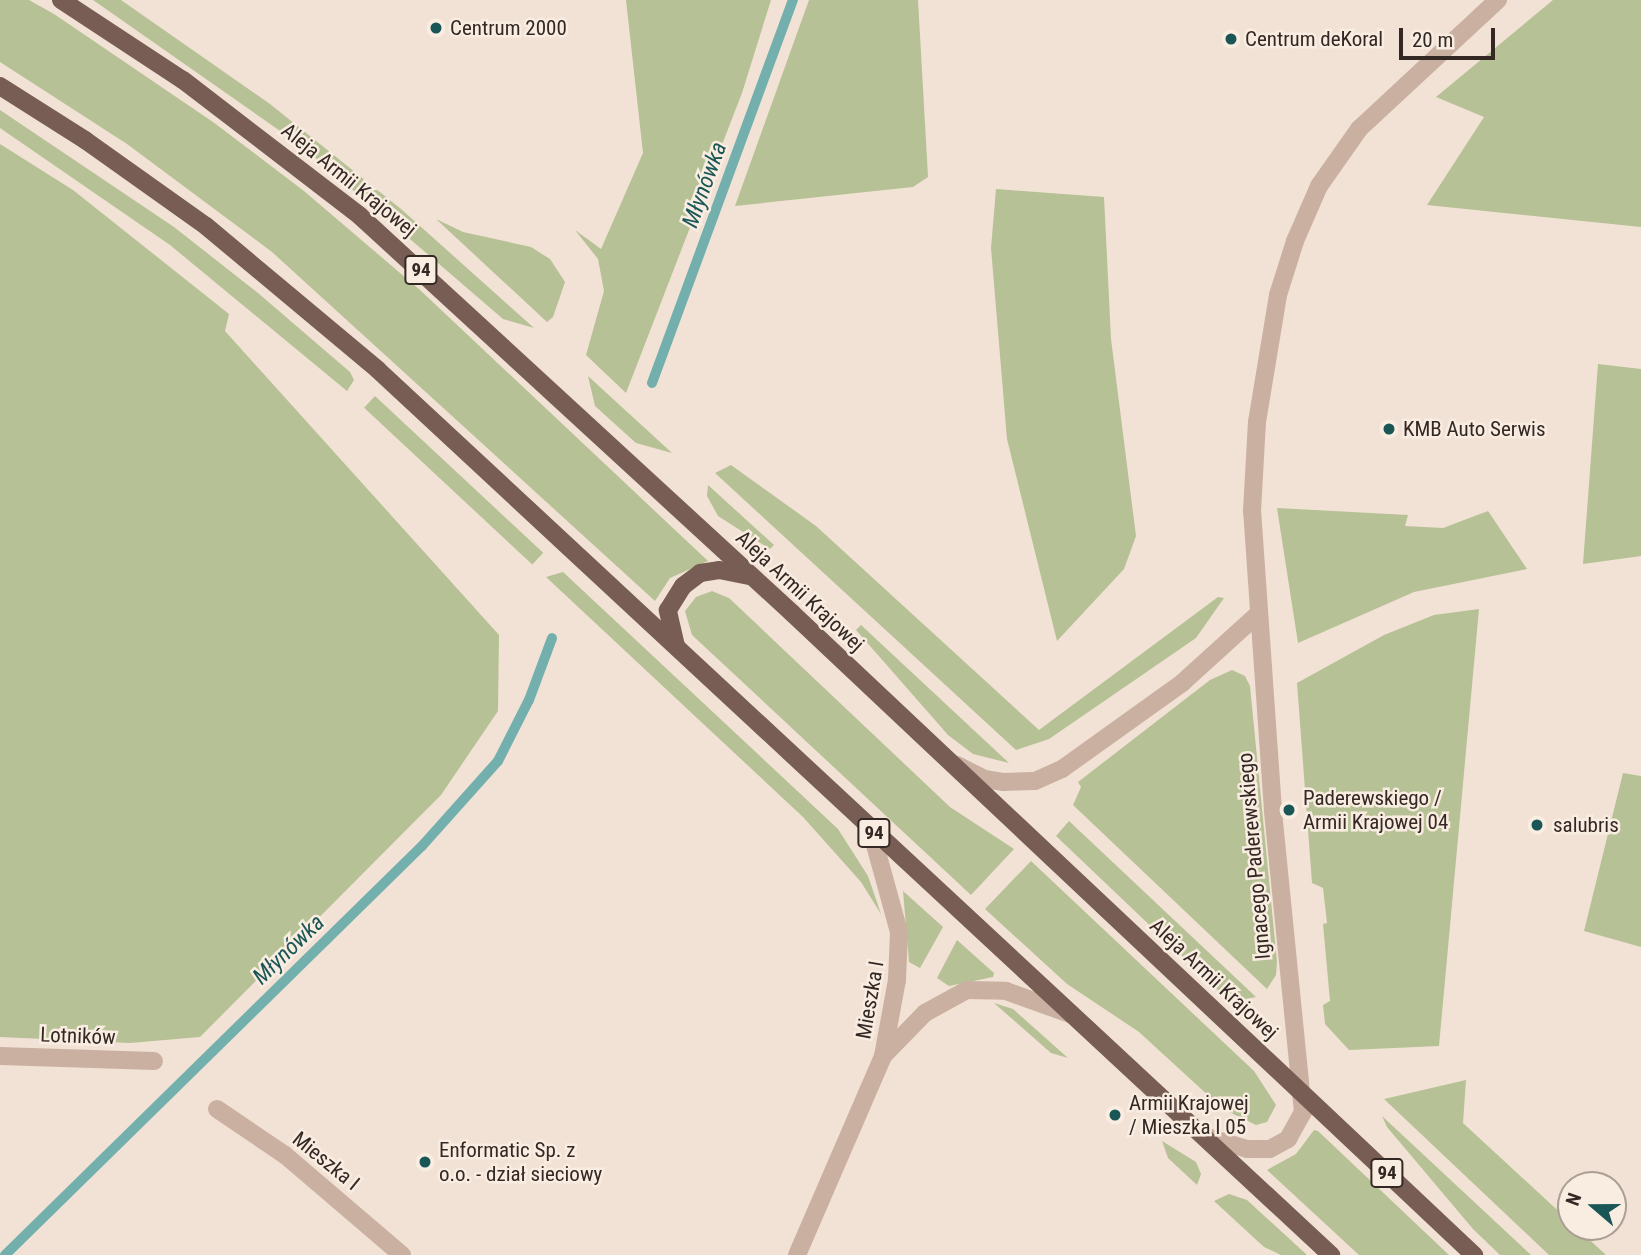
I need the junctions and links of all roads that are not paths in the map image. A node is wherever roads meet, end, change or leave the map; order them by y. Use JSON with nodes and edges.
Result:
{"nodes":[{"id":1,"x":61,"y":0,"type":"edge"},
{"id":2,"x":1498,"y":0,"type":"edge"},
{"id":3,"x":0,"y":86,"type":"edge"},
{"id":4,"x":751,"y":576,"type":"junction"},
{"id":5,"x":1257,"y":615,"type":"junction"},
{"id":6,"x":678,"y":651,"type":"junction"},
{"id":7,"x":948,"y":760,"type":"junction"},
{"id":8,"x":871,"y":830,"type":"junction"},
{"id":9,"x":1070,"y":1014,"type":"junction"},
{"id":10,"x":0,"y":1056,"type":"edge"},
{"id":11,"x":883,"y":1056,"type":"junction"},
{"id":12,"x":154,"y":1061,"type":"dead end"},
{"id":13,"x":1301,"y":1092,"type":"junction"},
{"id":14,"x":217,"y":1109,"type":"dead end"},
{"id":15,"x":1204,"y":1136,"type":"junction"},
{"id":16,"x":402,"y":1255,"type":"edge"},
{"id":17,"x":797,"y":1255,"type":"edge"},
{"id":18,"x":1331,"y":1255,"type":"edge"},
{"id":19,"x":1474,"y":1255,"type":"edge"}],
"edges":[{"from":1,"to":4,"type":"main road","name":"Aleja Armii Krajowej","number":"94"},
{"from":2,"to":5,"type":"street","name":"Ignacego Paderewskiego"},
{"from":3,"to":6,"type":"main road","number":"94"},
{"from":4,"to":6,"type":"main road"},
{"from":4,"to":7,"type":"main road","name":"Aleja Armii Krajowej","number":"94"},
{"from":5,"to":7,"type":"street"},
{"from":5,"to":13,"type":"street","name":"Ignacego Paderewskiego"},
{"from":6,"to":8,"type":"main road","number":"94"},
{"from":7,"to":13,"type":"main road","name":"Aleja Armii Krajowej","number":"94"},
{"from":8,"to":9,"type":"main road","number":"94"},
{"from":8,"to":11,"type":"street","name":"Mieszka I"},
{"from":9,"to":11,"type":"street","name":"Mieszka I"},
{"from":9,"to":15,"type":"main road","number":"94"},
{"from":10,"to":12,"type":"street","name":"Lotników"},
{"from":11,"to":17,"type":"street","name":"Mieszka I"},
{"from":13,"to":15,"type":"street","name":"Ignacego Paderewskiego"},
{"from":13,"to":19,"type":"main road","name":"Aleja Armii Krajowej","number":"94"},
{"from":14,"to":16,"type":"street","name":"Mieszka I"},
{"from":15,"to":18,"type":"main road","number":"94"}]}
